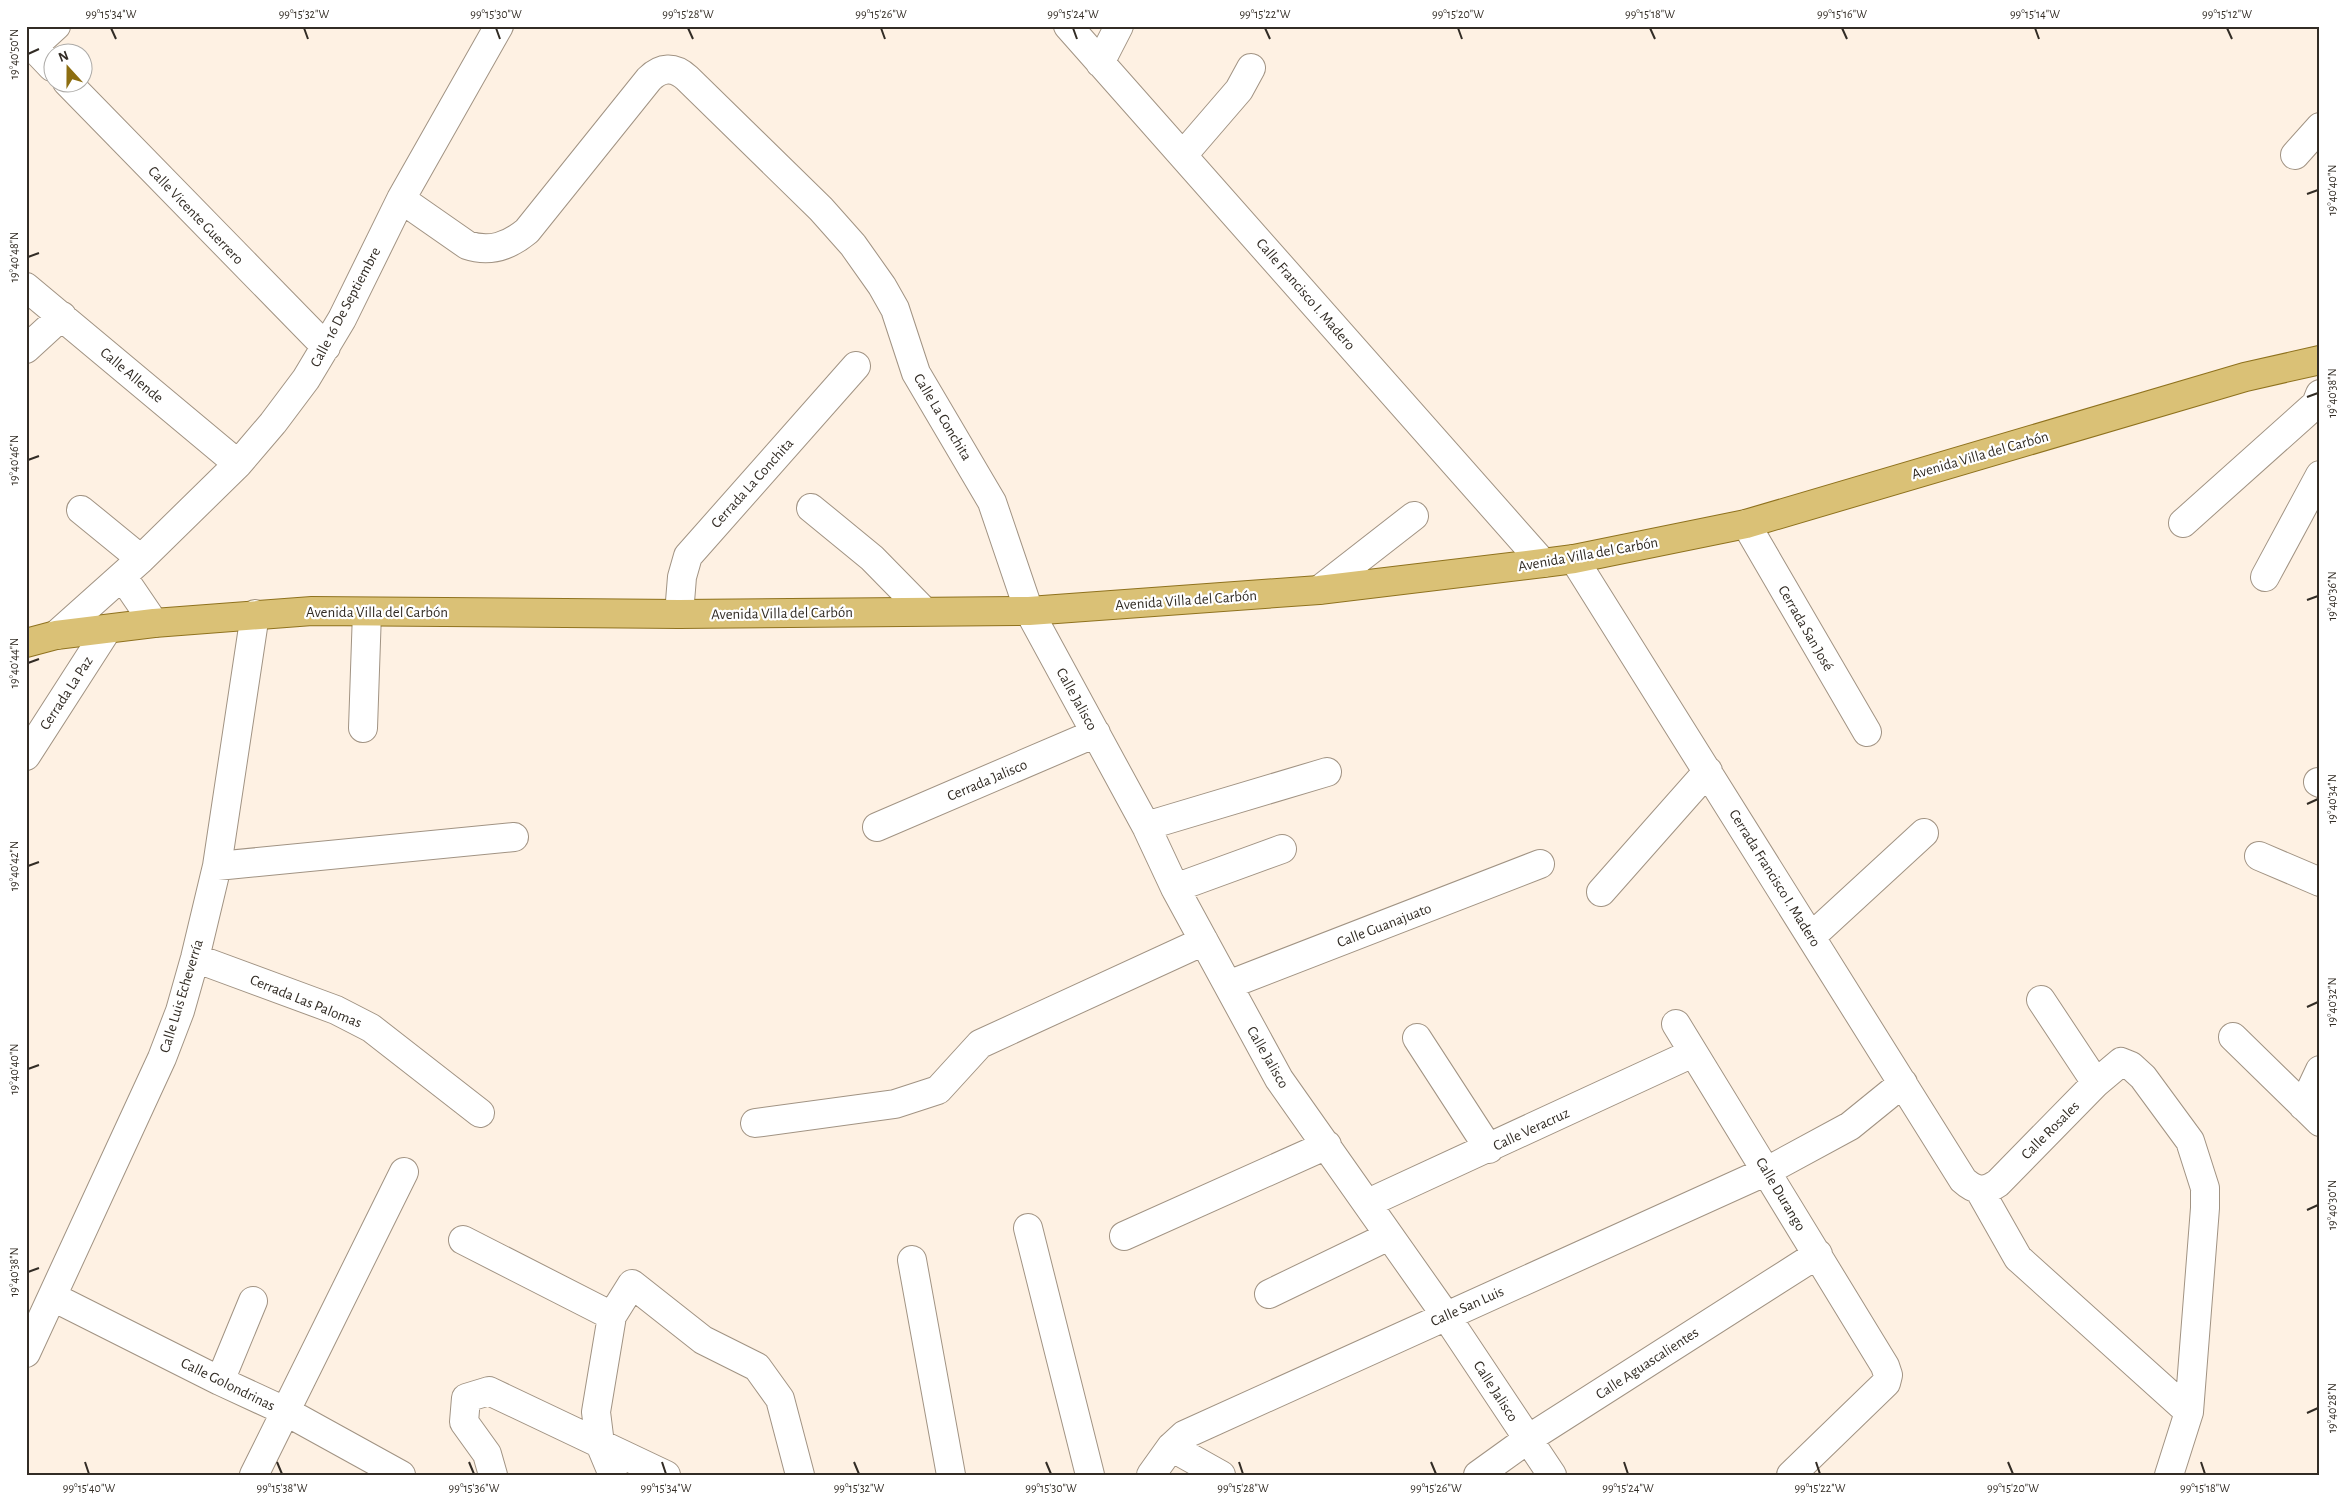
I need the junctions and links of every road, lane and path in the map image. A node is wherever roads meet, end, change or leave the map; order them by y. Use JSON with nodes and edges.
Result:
{"nodes":[{"id":1,"x":56,"y":26,"type":"edge"},
{"id":2,"x":499,"y":26,"type":"edge"},
{"id":3,"x":1068,"y":26,"type":"edge"},
{"id":4,"x":1119,"y":26,"type":"edge"},
{"id":5,"x":29,"y":41,"type":"edge"},
{"id":6,"x":42,"y":56,"type":"edge"},
{"id":7,"x":1100,"y":63,"type":"junction"},
{"id":8,"x":1251,"y":68,"type":"dead end"},
{"id":9,"x":77,"y":92,"type":"edge"},
{"id":10,"x":2320,"y":127,"type":"edge"},
{"id":11,"x":1183,"y":155,"type":"junction"},
{"id":12,"x":2294,"y":155,"type":"dead end"},
{"id":13,"x":401,"y":199,"type":"junction"},
{"id":14,"x":26,"y":286,"type":"edge"},
{"id":15,"x":62,"y":316,"type":"junction"},
{"id":16,"x":326,"y":347,"type":"junction"},
{"id":17,"x":26,"y":349,"type":"edge"},
{"id":18,"x":2320,"y":360,"type":"edge"},
{"id":19,"x":856,"y":366,"type":"dead end"},
{"id":20,"x":2320,"y":394,"type":"edge"},
{"id":21,"x":238,"y":464,"type":"junction"},
{"id":22,"x":2320,"y":475,"type":"edge"},
{"id":23,"x":810,"y":508,"type":"dead end"},
{"id":24,"x":81,"y":510,"type":"dead end"},
{"id":25,"x":1414,"y":516,"type":"dead end"},
{"id":26,"x":2182,"y":523,"type":"dead end"},
{"id":27,"x":1746,"y":524,"type":"junction"},
{"id":28,"x":1574,"y":559,"type":"junction"},
{"id":29,"x":1543,"y":563,"type":"junction"},
{"id":30,"x":131,"y":567,"type":"junction"},
{"id":31,"x":2265,"y":577,"type":"dead end"},
{"id":32,"x":1319,"y":590,"type":"junction"},
{"id":33,"x":924,"y":610,"type":"junction"},
{"id":34,"x":1029,"y":611,"type":"junction"},
{"id":35,"x":367,"y":612,"type":"junction"},
{"id":36,"x":255,"y":614,"type":"junction"},
{"id":37,"x":679,"y":614,"type":"junction"},
{"id":38,"x":154,"y":623,"type":"junction"},
{"id":39,"x":107,"y":630,"type":"junction"},
{"id":40,"x":56,"y":634,"type":"junction"},
{"id":41,"x":26,"y":643,"type":"edge"},
{"id":42,"x":363,"y":728,"type":"dead end"},
{"id":43,"x":1867,"y":732,"type":"dead end"},
{"id":44,"x":1096,"y":733,"type":"junction"},
{"id":45,"x":26,"y":756,"type":"edge"},
{"id":46,"x":1708,"y":771,"type":"junction"},
{"id":47,"x":1327,"y":772,"type":"dead end"},
{"id":48,"x":1146,"y":826,"type":"junction"},
{"id":49,"x":877,"y":827,"type":"dead end"},
{"id":50,"x":1924,"y":833,"type":"dead end"},
{"id":51,"x":514,"y":837,"type":"dead end"},
{"id":52,"x":1282,"y":850,"type":"dead end"},
{"id":53,"x":2259,"y":856,"type":"dead end"},
{"id":54,"x":1540,"y":864,"type":"dead end"},
{"id":55,"x":217,"y":866,"type":"junction"},
{"id":56,"x":2320,"y":882,"type":"edge"},
{"id":57,"x":1175,"y":888,"type":"junction"},
{"id":58,"x":1601,"y":892,"type":"dead end"},
{"id":59,"x":1812,"y":936,"type":"junction"},
{"id":60,"x":1204,"y":941,"type":"junction"},
{"id":61,"x":195,"y":958,"type":"junction"},
{"id":62,"x":1228,"y":986,"type":"junction"},
{"id":63,"x":2041,"y":1000,"type":"dead end"},
{"id":64,"x":1676,"y":1024,"type":"dead end"},
{"id":65,"x":2233,"y":1037,"type":"dead end"},
{"id":66,"x":1417,"y":1038,"type":"dead end"},
{"id":67,"x":1693,"y":1053,"type":"junction"},
{"id":68,"x":2320,"y":1070,"type":"edge"},
{"id":69,"x":1903,"y":1083,"type":"junction"},
{"id":70,"x":2096,"y":1083,"type":"junction"},
{"id":71,"x":480,"y":1114,"type":"dead end"},
{"id":72,"x":2312,"y":1114,"type":"edge"},
{"id":73,"x":755,"y":1123,"type":"dead end"},
{"id":74,"x":1327,"y":1146,"type":"junction"},
{"id":75,"x":1489,"y":1149,"type":"junction"},
{"id":76,"x":1767,"y":1171,"type":"junction"},
{"id":77,"x":404,"y":1172,"type":"dead end"},
{"id":78,"x":1980,"y":1191,"type":"junction"},
{"id":79,"x":1368,"y":1203,"type":"junction"},
{"id":80,"x":1028,"y":1228,"type":"dead end"},
{"id":81,"x":1124,"y":1236,"type":"dead end"},
{"id":82,"x":1389,"y":1236,"type":"junction"},
{"id":83,"x":462,"y":1240,"type":"dead end"},
{"id":84,"x":1818,"y":1254,"type":"junction"},
{"id":85,"x":912,"y":1260,"type":"dead end"},
{"id":86,"x":1269,"y":1294,"type":"dead end"},
{"id":87,"x":53,"y":1297,"type":"junction"},
{"id":88,"x":253,"y":1301,"type":"dead end"},
{"id":89,"x":612,"y":1316,"type":"junction"},
{"id":90,"x":1446,"y":1316,"type":"junction"},
{"id":91,"x":26,"y":1353,"type":"edge"},
{"id":92,"x":220,"y":1381,"type":"junction"},
{"id":93,"x":286,"y":1411,"type":"junction"},
{"id":94,"x":2188,"y":1412,"type":"junction"},
{"id":95,"x":1528,"y":1440,"type":"junction"},
{"id":96,"x":600,"y":1444,"type":"junction"},
{"id":97,"x":1171,"y":1447,"type":"junction"},
{"id":98,"x":254,"y":1475,"type":"edge"},
{"id":99,"x":401,"y":1475,"type":"edge"},
{"id":100,"x":493,"y":1475,"type":"edge"},
{"id":101,"x":613,"y":1475,"type":"edge"},
{"id":102,"x":666,"y":1475,"type":"edge"},
{"id":103,"x":800,"y":1475,"type":"edge"},
{"id":104,"x":951,"y":1475,"type":"edge"},
{"id":105,"x":1090,"y":1475,"type":"edge"},
{"id":106,"x":1151,"y":1475,"type":"edge"},
{"id":107,"x":1220,"y":1475,"type":"edge"},
{"id":108,"x":1478,"y":1475,"type":"edge"},
{"id":109,"x":1552,"y":1475,"type":"edge"},
{"id":110,"x":1791,"y":1475,"type":"edge"},
{"id":111,"x":2169,"y":1475,"type":"edge"}],
"edges":[{"from":1,"to":5,"type":"street"},
{"from":2,"to":13,"type":"street","name":"Calle 16 De Septiembre"},
{"from":3,"to":7,"type":"street","name":"Calle Francisco I. Madero"},
{"from":4,"to":7,"type":"street"},
{"from":5,"to":6,"type":"street"},
{"from":7,"to":11,"type":"street","name":"Calle Francisco I. Madero"},
{"from":8,"to":11,"type":"street"},
{"from":9,"to":16,"type":"street","name":"Calle Vicente Guerrero"},
{"from":10,"to":12,"type":"street"},
{"from":11,"to":29,"type":"street","name":"Calle Francisco I. Madero"},
{"from":13,"to":16,"type":"street","name":"Calle 16 De Septiembre"},
{"from":13,"to":34,"type":"street","name":"Calle La Conchita"},
{"from":14,"to":15,"type":"street","name":"Calle Allende"},
{"from":15,"to":17,"type":"street"},
{"from":15,"to":21,"type":"street","name":"Calle Allende"},
{"from":16,"to":21,"type":"street","name":"Calle 16 De Septiembre"},
{"from":18,"to":27,"type":"main road","name":"Avenida Villa del Carbón"},
{"from":19,"to":37,"type":"street","name":"Cerrada La Conchita"},
{"from":20,"to":26,"type":"street"},
{"from":21,"to":30,"type":"street","name":"Calle 16 De Septiembre"},
{"from":22,"to":31,"type":"street"},
{"from":23,"to":33,"type":"street"},
{"from":24,"to":30,"type":"street"},
{"from":25,"to":32,"type":"street"},
{"from":27,"to":28,"type":"main road","name":"Avenida Villa del Carbón"},
{"from":27,"to":43,"type":"street","name":"Cerrada San José"},
{"from":28,"to":29,"type":"main road","name":"Avenida Villa del Carbón"},
{"from":28,"to":46,"type":"street","name":"Cerrada Francisco I. Madero"},
{"from":29,"to":32,"type":"main road","name":"Avenida Villa del Carbón"},
{"from":30,"to":38,"type":"street"},
{"from":30,"to":40,"type":"street","name":"Calle 16 De Septiembre"},
{"from":32,"to":34,"type":"main road","name":"Avenida Villa del Carbón"},
{"from":33,"to":34,"type":"main road","name":"Avenida Villa del Carbón"},
{"from":33,"to":37,"type":"main road","name":"Avenida Villa del Carbón"},
{"from":34,"to":44,"type":"street","name":"Calle Jalisco"},
{"from":35,"to":36,"type":"main road","name":"Avenida Villa del Carbón"},
{"from":35,"to":37,"type":"main road","name":"Avenida Villa del Carbón"},
{"from":35,"to":42,"type":"street"},
{"from":36,"to":38,"type":"main road","name":"Avenida Villa del Carbón"},
{"from":36,"to":55,"type":"street","name":"Calle Luis Echeverría"},
{"from":38,"to":39,"type":"main road","name":"Avenida Villa del Carbón"},
{"from":39,"to":40,"type":"main road","name":"Avenida Villa del Carbón"},
{"from":39,"to":45,"type":"street","name":"Cerrada La Paz"},
{"from":40,"to":41,"type":"main road","name":"Avenida Villa del Carbón"},
{"from":44,"to":48,"type":"street","name":"Calle Jalisco"},
{"from":44,"to":49,"type":"street","name":"Cerrada Jalisco"},
{"from":46,"to":58,"type":"street"},
{"from":46,"to":59,"type":"street","name":"Cerrada Francisco I. Madero"},
{"from":47,"to":48,"type":"street"},
{"from":48,"to":57,"type":"street","name":"Calle Jalisco"},
{"from":50,"to":59,"type":"street"},
{"from":51,"to":55,"type":"street"},
{"from":52,"to":57,"type":"street"},
{"from":53,"to":56,"type":"street"},
{"from":54,"to":62,"type":"street","name":"Calle Guanajuato"},
{"from":55,"to":61,"type":"street","name":"Calle Luis Echeverría"},
{"from":57,"to":60,"type":"street","name":"Calle Jalisco"},
{"from":59,"to":69,"type":"street","name":"Cerrada Francisco I. Madero"},
{"from":60,"to":62,"type":"street","name":"Calle Jalisco"},
{"from":60,"to":73,"type":"street"},
{"from":61,"to":71,"type":"street","name":"Cerrada Las Palomas"},
{"from":61,"to":87,"type":"street","name":"Calle Luis Echeverría"},
{"from":62,"to":74,"type":"street","name":"Calle Jalisco"},
{"from":63,"to":70,"type":"street"},
{"from":64,"to":67,"type":"street","name":"Calle Durango"},
{"from":65,"to":72,"type":"street"},
{"from":66,"to":75,"type":"street"},
{"from":67,"to":75,"type":"street","name":"Calle Veracruz"},
{"from":67,"to":76,"type":"street","name":"Calle Durango"},
{"from":68,"to":72,"type":"street"},
{"from":69,"to":76,"type":"street","name":"Calle San Luis"},
{"from":69,"to":78,"type":"street","name":"Cerrada Francisco I. Madero"},
{"from":70,"to":78,"type":"street","name":"Calle Rosales"},
{"from":70,"to":94,"type":"street","name":"Calle Rosales"},
{"from":74,"to":79,"type":"street","name":"Calle Jalisco"},
{"from":74,"to":81,"type":"street"},
{"from":75,"to":79,"type":"street","name":"Calle Veracruz"},
{"from":76,"to":84,"type":"street","name":"Calle Durango"},
{"from":76,"to":90,"type":"street","name":"Calle San Luis"},
{"from":77,"to":93,"type":"street"},
{"from":78,"to":94,"type":"street"},
{"from":79,"to":82,"type":"street","name":"Calle Jalisco"},
{"from":80,"to":105,"type":"street"},
{"from":82,"to":86,"type":"street"},
{"from":82,"to":90,"type":"street","name":"Calle Jalisco"},
{"from":83,"to":89,"type":"street"},
{"from":84,"to":95,"type":"street","name":"Calle Aguascalientes"},
{"from":84,"to":110,"type":"street","name":"Calle Durango"},
{"from":85,"to":104,"type":"street"},
{"from":87,"to":91,"type":"street","name":"Calle Luis Echeverría"},
{"from":87,"to":92,"type":"street","name":"Calle Golondrinas"},
{"from":88,"to":92,"type":"street"},
{"from":89,"to":96,"type":"street"},
{"from":89,"to":103,"type":"street"},
{"from":90,"to":95,"type":"street","name":"Calle Jalisco"},
{"from":90,"to":97,"type":"street","name":"Calle San Luis"},
{"from":92,"to":93,"type":"street","name":"Calle Golondrinas"},
{"from":93,"to":98,"type":"street"},
{"from":93,"to":99,"type":"street","name":"Calle Golondrinas"},
{"from":94,"to":111,"type":"street"},
{"from":95,"to":108,"type":"street","name":"Calle Aguascalientes"},
{"from":95,"to":109,"type":"street","name":"Calle Jalisco"},
{"from":96,"to":100,"type":"street"},
{"from":96,"to":101,"type":"street"},
{"from":96,"to":102,"type":"street"},
{"from":97,"to":106,"type":"street","name":"Calle San Luis"},
{"from":97,"to":107,"type":"street"}]}
